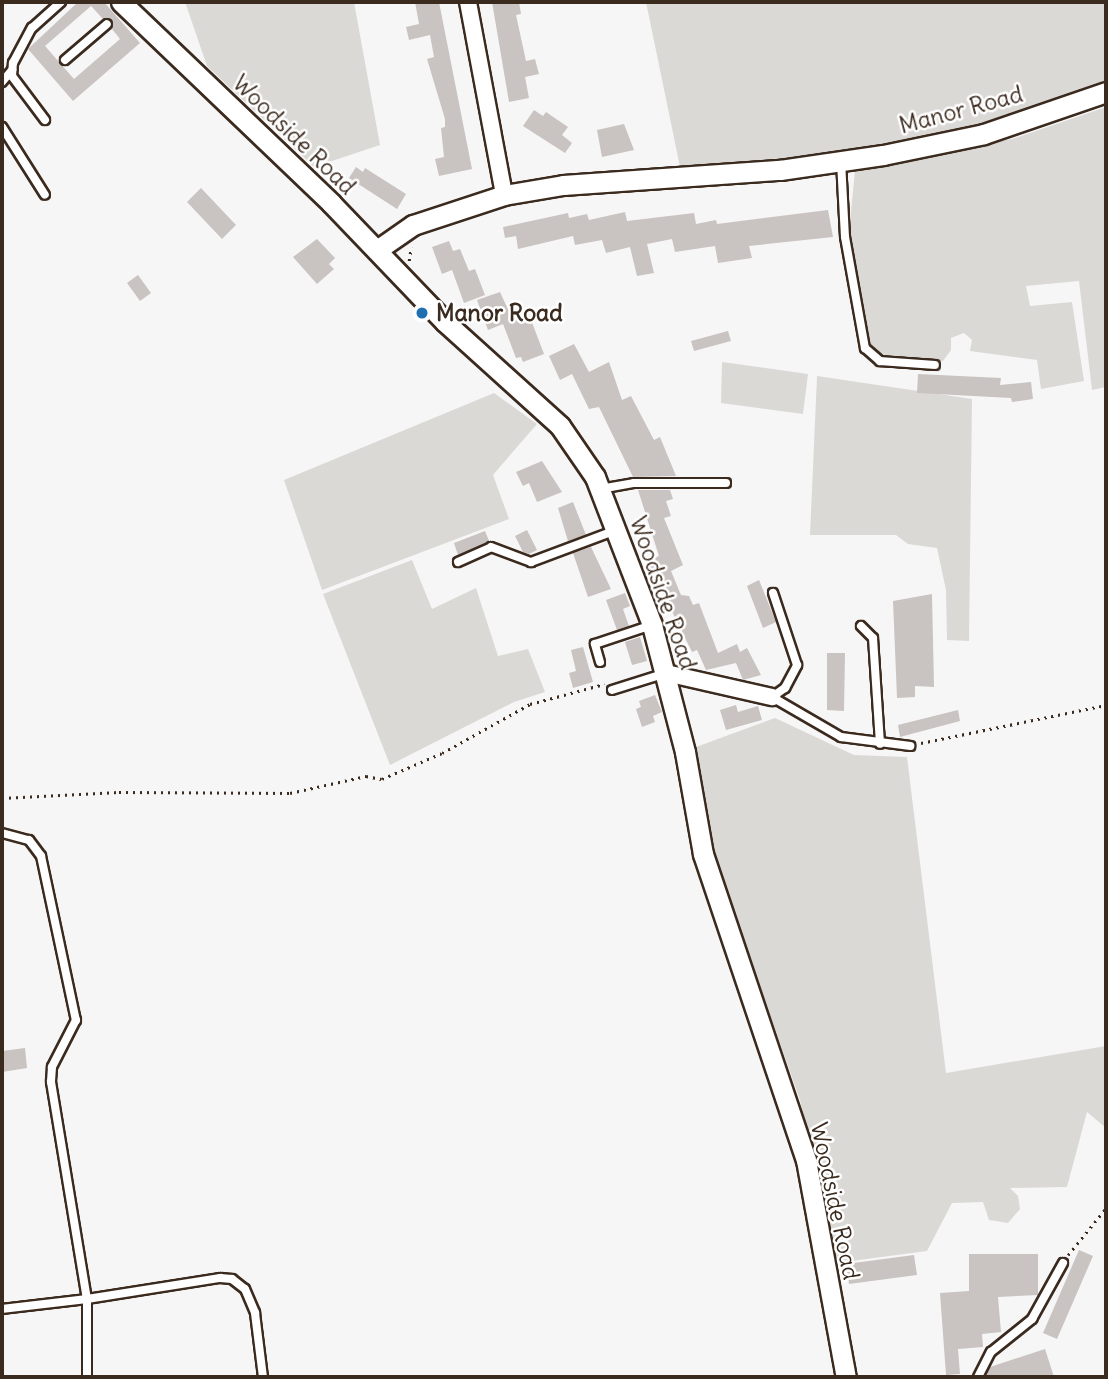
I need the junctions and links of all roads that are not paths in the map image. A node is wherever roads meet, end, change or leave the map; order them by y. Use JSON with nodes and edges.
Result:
{"nodes":[{"id":1,"x":61,"y":2,"type":"edge"},
{"id":2,"x":468,"y":2,"type":"edge"},
{"id":3,"x":121,"y":8,"type":"edge"},
{"id":4,"x":107,"y":24,"type":"dead end"},
{"id":5,"x":65,"y":60,"type":"dead end"},
{"id":6,"x":12,"y":70,"type":"junction"},
{"id":7,"x":2,"y":82,"type":"edge"},
{"id":8,"x":1106,"y":92,"type":"edge"},
{"id":9,"x":44,"y":120,"type":"dead end"},
{"id":10,"x":2,"y":127,"type":"edge"},
{"id":11,"x":841,"y":161,"type":"junction"},
{"id":12,"x":45,"y":195,"type":"dead end"},
{"id":13,"x":504,"y":195,"type":"junction"},
{"id":14,"x":377,"y":250,"type":"junction"},
{"id":15,"x":935,"y":365,"type":"dead end"},
{"id":16,"x":726,"y":483,"type":"dead end"},
{"id":17,"x":600,"y":489,"type":"junction"},
{"id":18,"x":616,"y":530,"type":"junction"},
{"id":19,"x":458,"y":562,"type":"dead end"},
{"id":20,"x":773,"y":593,"type":"dead end"},
{"id":21,"x":652,"y":625,"type":"junction"},
{"id":22,"x":861,"y":626,"type":"dead end"},
{"id":23,"x":600,"y":662,"type":"dead end"},
{"id":24,"x":666,"y":673,"type":"junction"},
{"id":25,"x":611,"y":686,"type":"road end"},
{"id":26,"x":772,"y":697,"type":"junction"},
{"id":27,"x":880,"y":744,"type":"junction"},
{"id":28,"x":910,"y":746,"type":"road end"},
{"id":29,"x":2,"y":832,"type":"edge"},
{"id":30,"x":1063,"y":1263,"type":"road end"},
{"id":31,"x":87,"y":1299,"type":"junction"},
{"id":32,"x":2,"y":1309,"type":"edge"},
{"id":33,"x":87,"y":1377,"type":"edge"},
{"id":34,"x":262,"y":1377,"type":"edge"},
{"id":35,"x":846,"y":1377,"type":"edge"},
{"id":36,"x":977,"y":1377,"type":"edge"}],
"edges":[{"from":1,"to":6,"type":"lane"},
{"from":2,"to":13,"type":"street"},
{"from":3,"to":14,"type":"street","name":"Woodside Road"},
{"from":4,"to":5,"type":"lane"},
{"from":6,"to":7,"type":"lane"},
{"from":6,"to":9,"type":"lane"},
{"from":8,"to":11,"type":"street","name":"Manor Road"},
{"from":10,"to":12,"type":"lane"},
{"from":11,"to":13,"type":"street","name":"Manor Road"},
{"from":11,"to":15,"type":"lane"},
{"from":13,"to":14,"type":"street","name":"Manor Road"},
{"from":14,"to":17,"type":"street","name":"Woodside Road"},
{"from":16,"to":17,"type":"lane"},
{"from":17,"to":18,"type":"street","name":"Woodside Road"},
{"from":18,"to":19,"type":"lane"},
{"from":18,"to":21,"type":"street","name":"Woodside Road"},
{"from":20,"to":26,"type":"lane"},
{"from":21,"to":23,"type":"lane"},
{"from":21,"to":24,"type":"street","name":"Woodside Road"},
{"from":22,"to":27,"type":"lane"},
{"from":24,"to":25,"type":"lane"},
{"from":24,"to":26,"type":"street"},
{"from":24,"to":35,"type":"street","name":"Woodside Road"},
{"from":26,"to":27,"type":"lane"},
{"from":27,"to":28,"type":"lane"},
{"from":29,"to":31,"type":"lane"},
{"from":30,"to":36,"type":"lane"},
{"from":31,"to":32,"type":"lane"},
{"from":31,"to":33,"type":"lane"},
{"from":31,"to":34,"type":"lane"}]}
